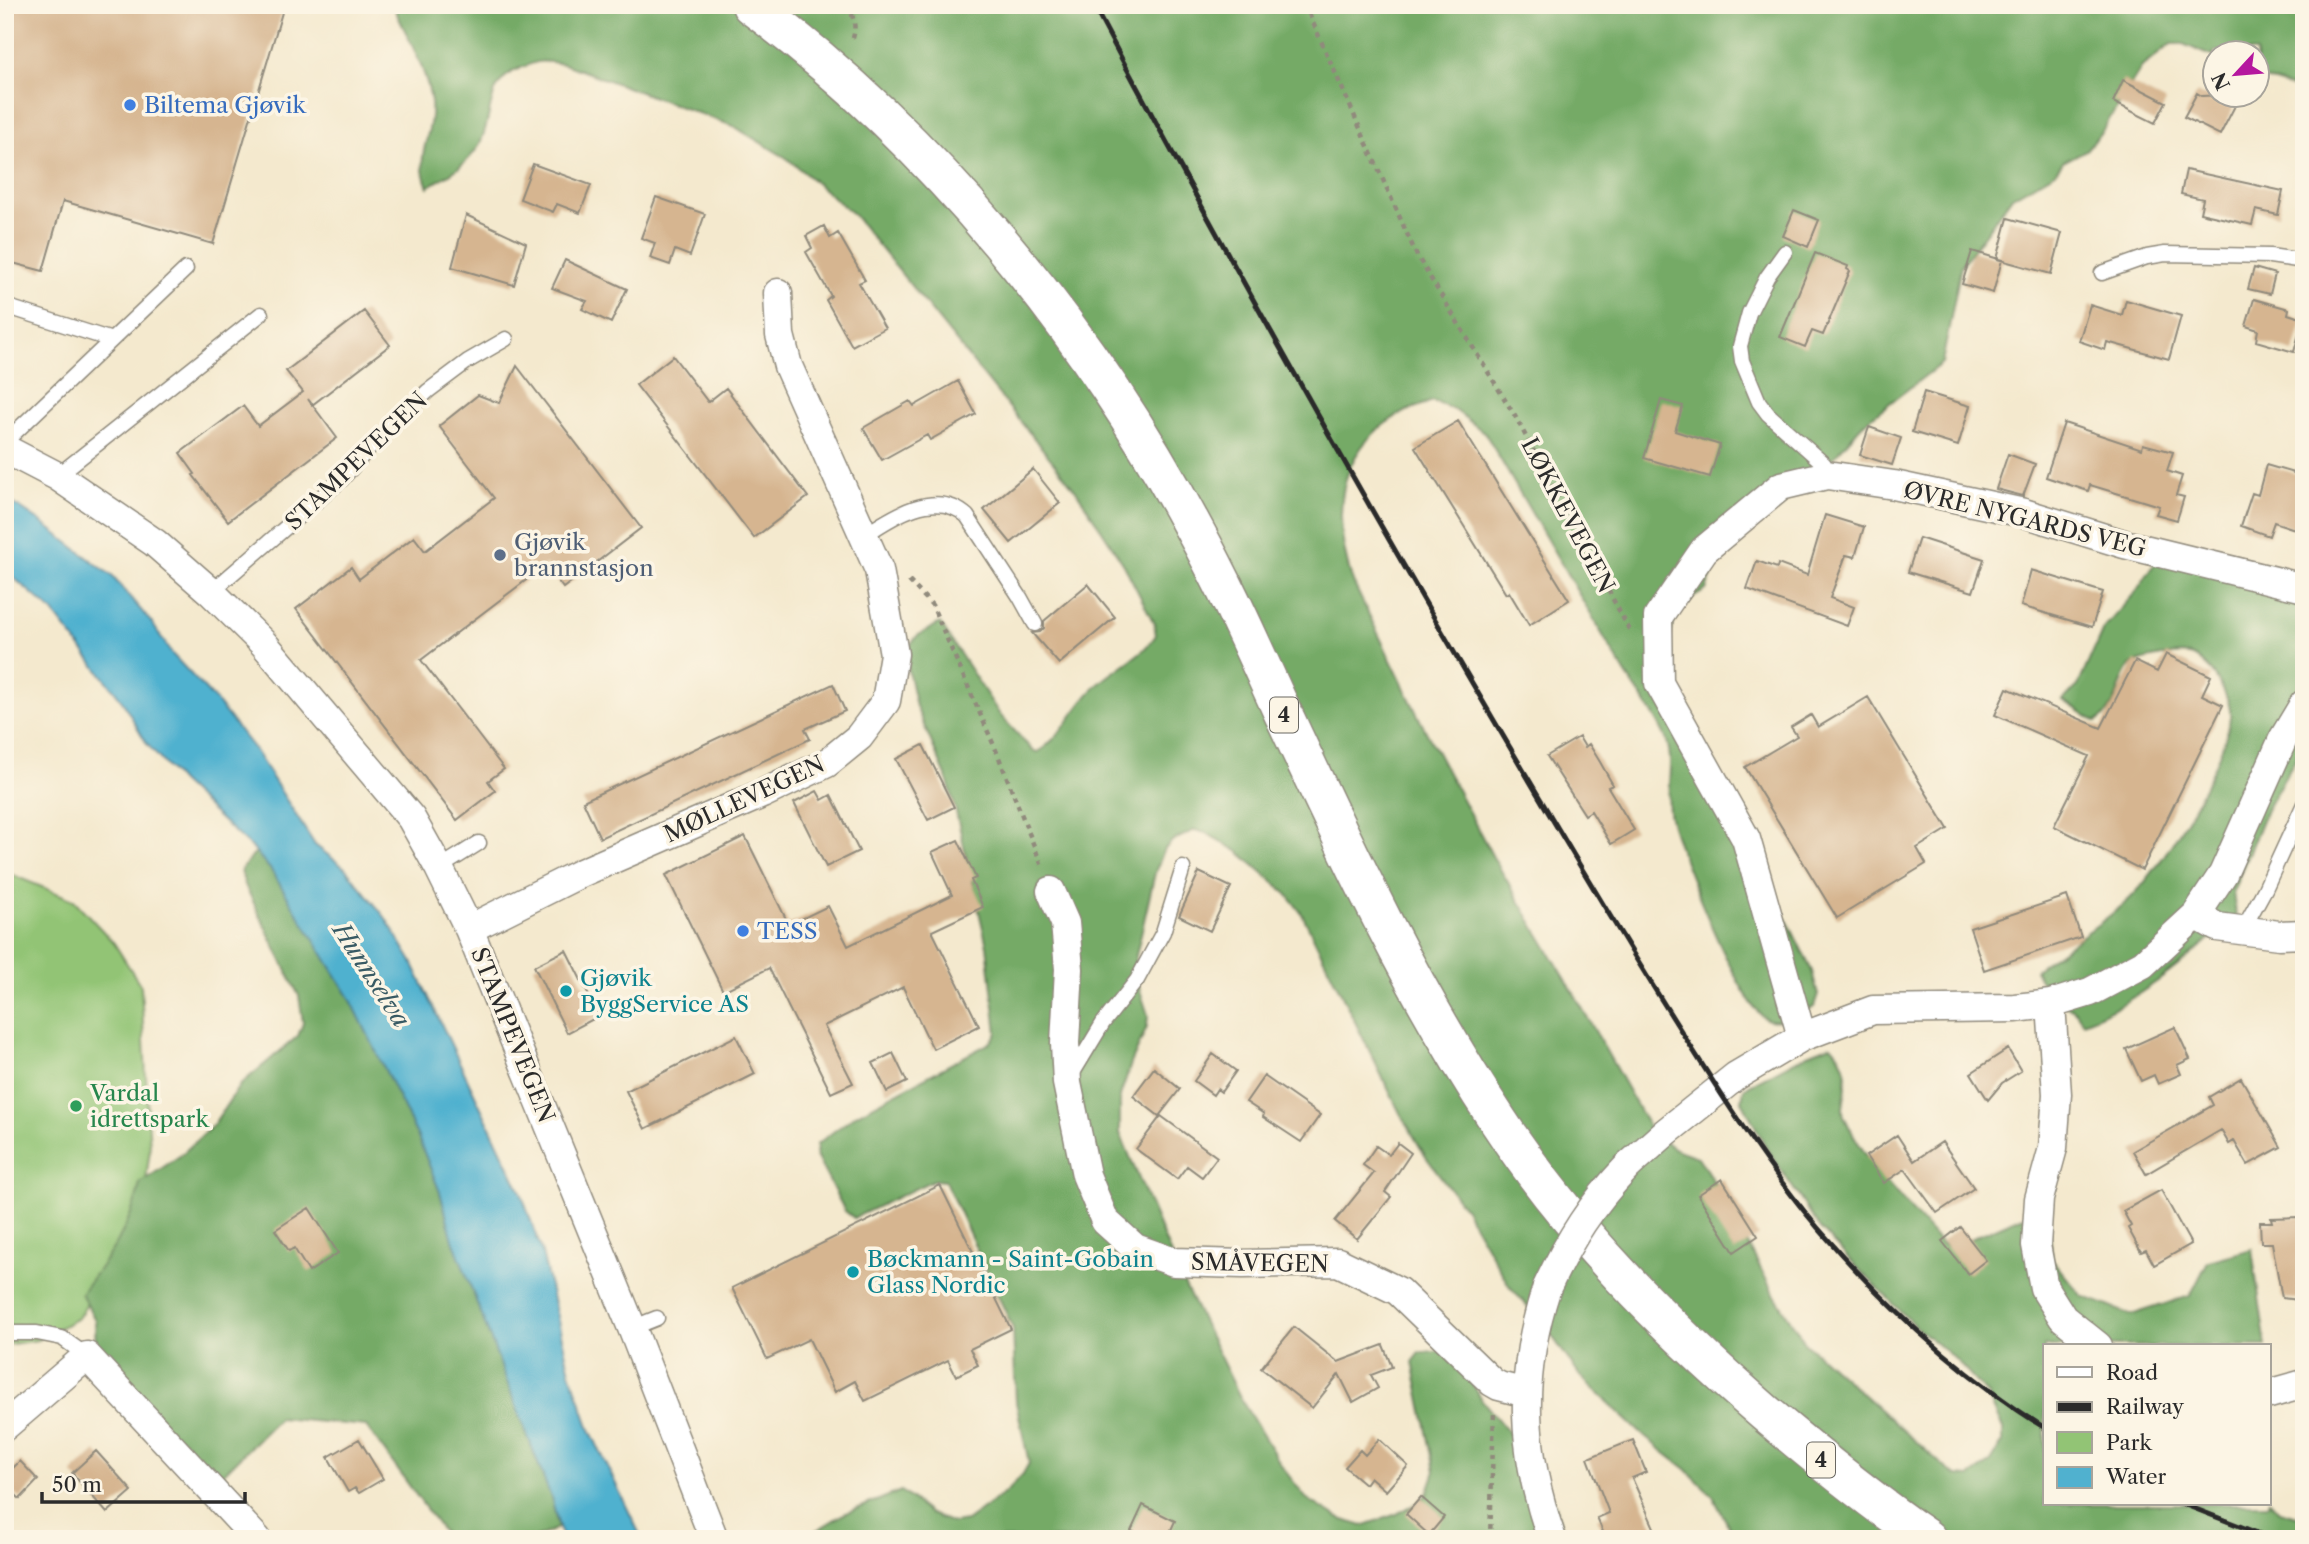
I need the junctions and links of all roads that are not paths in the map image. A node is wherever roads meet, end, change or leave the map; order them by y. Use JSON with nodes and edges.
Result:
{"nodes":[{"id":1,"x":751,"y":5,"type":"edge"},
{"id":2,"x":1785,"y":252,"type":"dead end"},
{"id":3,"x":2304,"y":261,"type":"edge"},
{"id":4,"x":186,"y":269,"type":"dead end"},
{"id":5,"x":2102,"y":273,"type":"dead end"},
{"id":6,"x":778,"y":293,"type":"dead end"},
{"id":7,"x":5,"y":306,"type":"edge"},
{"id":8,"x":261,"y":314,"type":"dead end"},
{"id":9,"x":506,"y":339,"type":"dead end"},
{"id":10,"x":112,"y":340,"type":"junction"},
{"id":11,"x":5,"y":442,"type":"edge"},
{"id":12,"x":5,"y":449,"type":"edge"},
{"id":13,"x":1827,"y":475,"type":"junction"},
{"id":14,"x":57,"y":476,"type":"junction"},
{"id":15,"x":865,"y":535,"type":"junction"},
{"id":16,"x":2304,"y":588,"type":"edge"},
{"id":17,"x":211,"y":592,"type":"junction"},
{"id":18,"x":1035,"y":624,"type":"dead end"},
{"id":19,"x":2304,"y":704,"type":"edge"},
{"id":20,"x":2304,"y":804,"type":"edge"},
{"id":21,"x":479,"y":843,"type":"dead end"},
{"id":22,"x":439,"y":867,"type":"junction"},
{"id":23,"x":1183,"y":868,"type":"dead end"},
{"id":24,"x":1051,"y":891,"type":"road end"},
{"id":25,"x":2196,"y":915,"type":"junction"},
{"id":26,"x":469,"y":929,"type":"junction"},
{"id":27,"x":2242,"y":931,"type":"junction"},
{"id":28,"x":2304,"y":934,"type":"edge"},
{"id":29,"x":2051,"y":1004,"type":"junction"},
{"id":30,"x":1802,"y":1037,"type":"junction"},
{"id":31,"x":1067,"y":1083,"type":"junction"},
{"id":32,"x":5,"y":1333,"type":"edge"},
{"id":33,"x":2096,"y":1344,"type":"edge"},
{"id":34,"x":87,"y":1356,"type":"junction"},
{"id":35,"x":2304,"y":1384,"type":"edge"},
{"id":36,"x":1513,"y":1389,"type":"junction"},
{"id":37,"x":2270,"y":1394,"type":"edge"},
{"id":38,"x":5,"y":1426,"type":"edge"},
{"id":39,"x":257,"y":1539,"type":"edge"},
{"id":40,"x":713,"y":1539,"type":"edge"},
{"id":41,"x":1552,"y":1539,"type":"edge"},
{"id":42,"x":1927,"y":1539,"type":"edge"}],
"edges":[{"from":1,"to":42,"type":"highway","number":"4"},
{"from":2,"to":13,"type":"lane"},
{"from":3,"to":5,"type":"lane"},
{"from":4,"to":10,"type":"lane"},
{"from":6,"to":15,"type":"street","name":"MØLLEVEGEN"},
{"from":7,"to":10,"type":"lane"},
{"from":8,"to":14,"type":"lane"},
{"from":9,"to":17,"type":"lane","name":"STAMPEVEGEN"},
{"from":10,"to":11,"type":"lane"},
{"from":12,"to":14,"type":"street","name":"STAMPEVEGEN"},
{"from":13,"to":16,"type":"street","name":"ØVRE NYGARDS VEG"},
{"from":13,"to":30,"type":"street","name":"ØVRE NYGARDS VEG"},
{"from":14,"to":17,"type":"street","name":"STAMPEVEGEN"},
{"from":15,"to":18,"type":"lane"},
{"from":15,"to":26,"type":"street","name":"MØLLEVEGEN"},
{"from":17,"to":22,"type":"street","name":"STAMPEVEGEN"},
{"from":19,"to":25,"type":"street"},
{"from":20,"to":27,"type":"lane"},
{"from":21,"to":22,"type":"lane"},
{"from":22,"to":26,"type":"street","name":"STAMPEVEGEN"},
{"from":23,"to":31,"type":"lane"},
{"from":24,"to":31,"type":"street","name":"SMÅVEGEN"},
{"from":25,"to":27,"type":"street"},
{"from":25,"to":29,"type":"street"},
{"from":26,"to":40,"type":"street","name":"STAMPEVEGEN"},
{"from":27,"to":28,"type":"street"},
{"from":29,"to":30,"type":"street"},
{"from":29,"to":33,"type":"street"},
{"from":30,"to":36,"type":"street","bridge":true},
{"from":31,"to":36,"type":"street","name":"SMÅVEGEN"},
{"from":32,"to":34,"type":"lane"},
{"from":34,"to":38,"type":"street"},
{"from":34,"to":39,"type":"street"},
{"from":35,"to":37,"type":"street"},
{"from":36,"to":41,"type":"street"}]}
